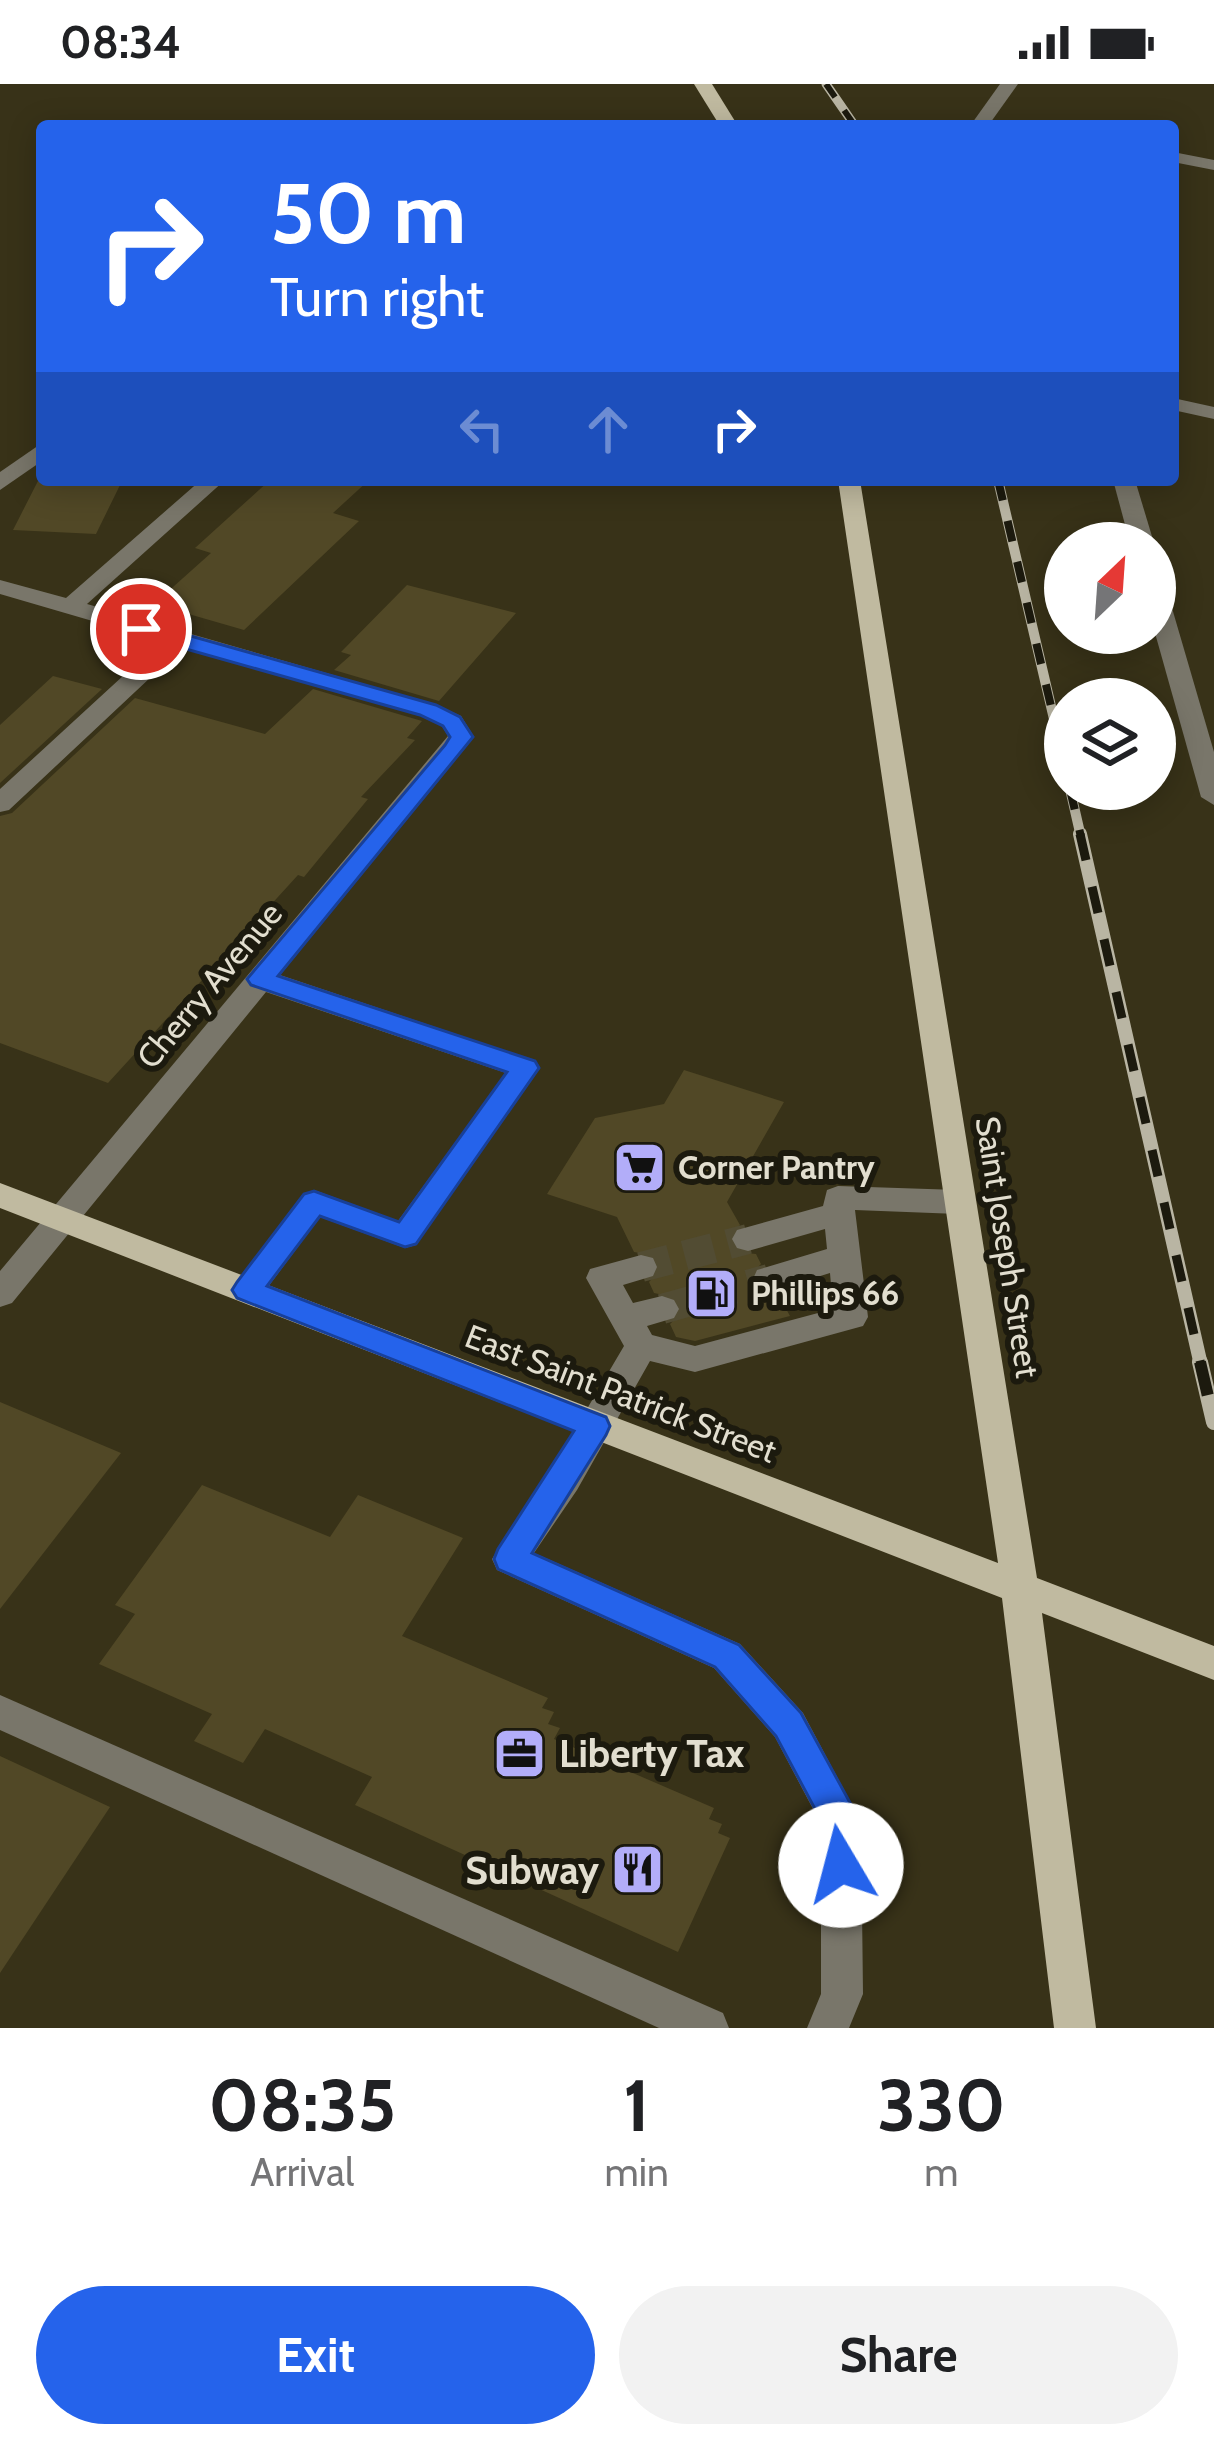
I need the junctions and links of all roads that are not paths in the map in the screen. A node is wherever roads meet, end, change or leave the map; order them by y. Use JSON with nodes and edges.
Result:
{"nodes":[{"id":1,"x":703,"y":84,"type":"edge"},
{"id":2,"x":1009,"y":84,"type":"edge"},
{"id":3,"x":725,"y":120,"type":"edge"},
{"id":4,"x":982,"y":120,"type":"edge"},
{"id":5,"x":1179,"y":158,"type":"edge"},
{"id":6,"x":1214,"y":164,"type":"edge"},
{"id":7,"x":1179,"y":405,"type":"edge"},
{"id":8,"x":1214,"y":413,"type":"edge"},
{"id":9,"x":36,"y":455,"type":"edge"},
{"id":10,"x":0,"y":483,"type":"edge"},
{"id":11,"x":207,"y":486,"type":"edge"},
{"id":12,"x":850,"y":486,"type":"edge"},
{"id":13,"x":1126,"y":486,"type":"edge"},
{"id":14,"x":1136,"y":522,"type":"edge"},
{"id":15,"x":0,"y":587,"type":"edge"},
{"id":16,"x":70,"y":607,"type":"junction"},
{"id":17,"x":176,"y":640,"type":"junction"},
{"id":18,"x":1173,"y":654,"type":"edge"},
{"id":19,"x":1214,"y":797,"type":"edge"},
{"id":20,"x":0,"y":804,"type":"edge"},
{"id":21,"x":260,"y":979,"type":"junction"},
{"id":22,"x":0,"y":1195,"type":"edge"},
{"id":23,"x":958,"y":1202,"type":"junction"},
{"id":24,"x":840,"y":1213,"type":"junction"},
{"id":25,"x":63,"y":1219,"type":"junction"},
{"id":26,"x":748,"y":1239,"type":"tunnel mouth"},
{"id":27,"x":845,"y":1256,"type":"junction"},
{"id":28,"x":641,"y":1267,"type":"tunnel mouth"},
{"id":29,"x":769,"y":1279,"type":"tunnel mouth"},
{"id":30,"x":247,"y":1290,"type":"junction"},
{"id":31,"x":0,"y":1294,"type":"edge"},
{"id":32,"x":662,"y":1309,"type":"tunnel mouth"},
{"id":33,"x":632,"y":1333,"type":"junction"},
{"id":34,"x":595,"y":1426,"type":"junction"},
{"id":35,"x":1020,"y":1590,"type":"junction"},
{"id":36,"x":1214,"y":1664,"type":"edge"},
{"id":37,"x":0,"y":1712,"type":"edge"},
{"id":38,"x":708,"y":2028,"type":"edge"},
{"id":39,"x":828,"y":2028,"type":"edge"},
{"id":40,"x":1075,"y":2028,"type":"edge"}],
"edges":[{"from":1,"to":3,"type":"main road"},
{"from":2,"to":4,"type":"street"},
{"from":5,"to":6,"type":"street"},
{"from":7,"to":8,"type":"street"},
{"from":9,"to":10,"type":"street"},
{"from":11,"to":16,"type":"street"},
{"from":12,"to":23,"type":"main road","name":"Saint Joseph Street"},
{"from":13,"to":14,"type":"street"},
{"from":15,"to":16,"type":"street"},
{"from":16,"to":17,"type":"street"},
{"from":17,"to":20,"type":"street"},
{"from":17,"to":21,"type":"street","name":"Cherry Avenue"},
{"from":18,"to":19,"type":"street"},
{"from":21,"to":25,"type":"street","name":"Cherry Avenue"},
{"from":21,"to":30,"type":"street"},
{"from":22,"to":25,"type":"main road","name":"East Saint Patrick Street"},
{"from":23,"to":24,"type":"street"},
{"from":23,"to":35,"type":"main road","name":"Saint Joseph Street"},
{"from":24,"to":26,"type":"street"},
{"from":24,"to":27,"type":"street"},
{"from":25,"to":30,"type":"main road","name":"East Saint Patrick Street"},
{"from":25,"to":31,"type":"street","name":"Cherry Avenue"},
{"from":27,"to":29,"type":"street"},
{"from":27,"to":33,"type":"street"},
{"from":28,"to":33,"type":"street"},
{"from":30,"to":34,"type":"main road","name":"East Saint Patrick Street"},
{"from":32,"to":33,"type":"street"},
{"from":33,"to":34,"type":"street"},
{"from":34,"to":35,"type":"main road","name":"East Saint Patrick Street"},
{"from":34,"to":39,"type":"street"},
{"from":35,"to":36,"type":"main road","name":"East Saint Patrick Street"},
{"from":35,"to":40,"type":"main road","name":"Saint Joseph Street"},
{"from":37,"to":38,"type":"street"}]}
